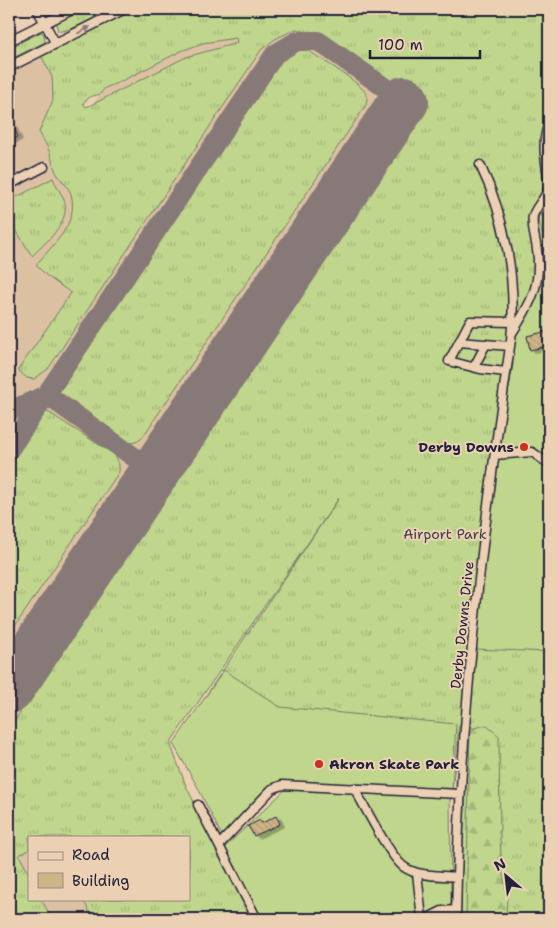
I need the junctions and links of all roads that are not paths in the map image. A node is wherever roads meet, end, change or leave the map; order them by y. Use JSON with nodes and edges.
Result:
{"nodes":[{"id":1,"x":37,"y":9,"type":"edge"},
{"id":2,"x":73,"y":9,"type":"edge"},
{"id":3,"x":124,"y":9,"type":"edge"},
{"id":4,"x":44,"y":23,"type":"junction"},
{"id":5,"x":9,"y":41,"type":"edge"},
{"id":6,"x":56,"y":44,"type":"junction"},
{"id":7,"x":9,"y":67,"type":"edge"},
{"id":8,"x":549,"y":124,"type":"edge"},
{"id":9,"x":480,"y":165,"type":"dead end"},
{"id":10,"x":44,"y":167,"type":"dead end"},
{"id":11,"x":9,"y":185,"type":"edge"},
{"id":12,"x":549,"y":185,"type":"edge"},
{"id":13,"x":512,"y":322,"type":"junction"},
{"id":14,"x":511,"y":335,"type":"junction"},
{"id":15,"x":459,"y":342,"type":"junction"},
{"id":16,"x":486,"y":344,"type":"junction"},
{"id":17,"x":510,"y":346,"type":"junction"},
{"id":18,"x":474,"y":368,"type":"junction"},
{"id":19,"x":506,"y":372,"type":"junction"},
{"id":20,"x":495,"y":455,"type":"junction"},
{"id":21,"x":549,"y":464,"type":"edge"},
{"id":22,"x":354,"y":788,"type":"junction"},
{"id":23,"x":460,"y":794,"type":"junction"},
{"id":24,"x":198,"y":805,"type":"dead end"},
{"id":25,"x":218,"y":845,"type":"junction"},
{"id":26,"x":417,"y":873,"type":"junction"},
{"id":27,"x":457,"y":877,"type":"junction"},
{"id":28,"x":456,"y":910,"type":"junction"},
{"id":29,"x":257,"y":919,"type":"edge"},
{"id":30,"x":422,"y":919,"type":"edge"},
{"id":31,"x":426,"y":919,"type":"edge"},
{"id":32,"x":456,"y":919,"type":"edge"}],
"edges":[{"from":1,"to":4,"type":"street"},
{"from":2,"to":4,"type":"main road"},
{"from":6,"to":3,"type":"main road","one_way":true},
{"from":4,"to":5,"type":"main road"},
{"from":4,"to":6,"type":"street"},
{"from":6,"to":7,"type":"main road"},
{"from":8,"to":12,"type":"street","name":"Derby Downs Drive"},
{"from":9,"to":13,"type":"street","name":"Derby Downs Drive"},
{"from":10,"to":11,"type":"street"},
{"from":12,"to":14,"type":"street","name":"Derby Downs Drive"},
{"from":13,"to":14,"type":"street","name":"Derby Downs Drive"},
{"from":13,"to":15,"type":"street"},
{"from":14,"to":17,"type":"street","name":"Derby Downs Drive"},
{"from":15,"to":16,"type":"street"},
{"from":15,"to":18,"type":"street"},
{"from":16,"to":17,"type":"street"},
{"from":16,"to":18,"type":"street"},
{"from":17,"to":19,"type":"street","name":"Derby Downs Drive"},
{"from":18,"to":19,"type":"street"},
{"from":19,"to":20,"type":"street","name":"Derby Downs Drive"},
{"from":20,"to":21,"type":"street"},
{"from":20,"to":23,"type":"street","name":"Derby Downs Drive"},
{"from":22,"to":23,"type":"street"},
{"from":22,"to":25,"type":"street"},
{"from":22,"to":26,"type":"street"},
{"from":23,"to":27,"type":"street","name":"Derby Downs Drive"},
{"from":24,"to":25,"type":"street"},
{"from":25,"to":29,"type":"street"},
{"from":26,"to":27,"type":"street"},
{"from":26,"to":30,"type":"street"},
{"from":27,"to":28,"type":"street","name":"Derby Downs Drive"},
{"from":28,"to":31,"type":"street"},
{"from":28,"to":32,"type":"street","name":"Derby Downs Drive"}]}
